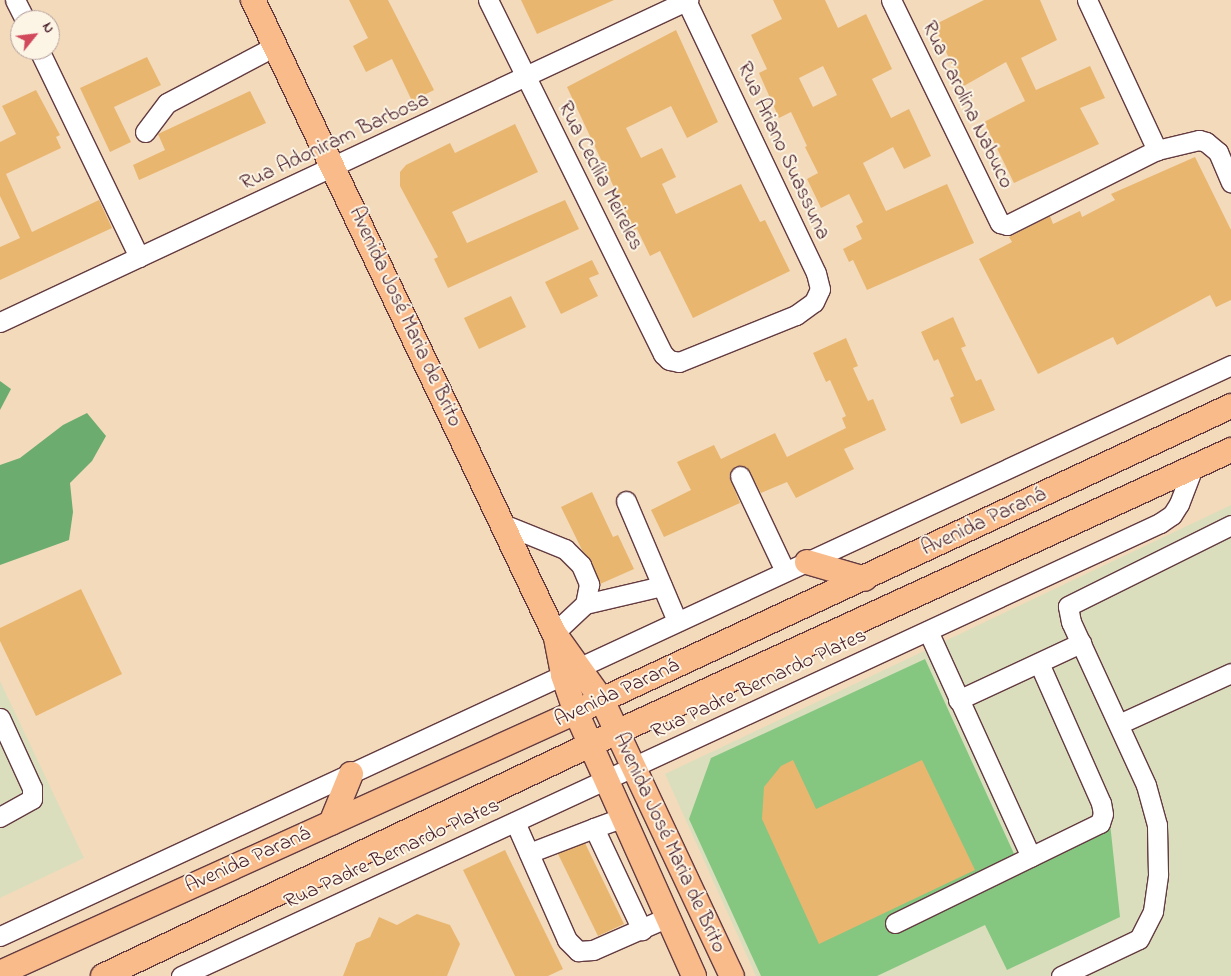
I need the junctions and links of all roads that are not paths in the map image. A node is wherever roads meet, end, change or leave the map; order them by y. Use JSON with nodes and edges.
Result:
{"nodes":[{"id":1,"x":253,"y":0,"type":"edge"},
{"id":2,"x":488,"y":0,"type":"edge"},
{"id":3,"x":687,"y":0,"type":"edge"},
{"id":4,"x":891,"y":0,"type":"edge"},
{"id":5,"x":1087,"y":0,"type":"edge"},
{"id":6,"x":275,"y":46,"type":"junction"},
{"id":7,"x":45,"y":60,"type":"edge"},
{"id":8,"x":526,"y":78,"type":"junction"},
{"id":9,"x":145,"y":132,"type":"dead end"},
{"id":10,"x":1157,"y":150,"type":"junction"},
{"id":11,"x":334,"y":167,"type":"junction"},
{"id":12,"x":1231,"y":182,"type":"edge"},
{"id":13,"x":139,"y":257,"type":"junction"},
{"id":14,"x":0,"y":322,"type":"edge"},
{"id":15,"x":679,"y":362,"type":"joint"},
{"id":16,"x":1231,"y":365,"type":"edge"},
{"id":17,"x":1231,"y":406,"type":"edge"},
{"id":18,"x":1231,"y":450,"type":"edge"},
{"id":19,"x":1193,"y":467,"type":"junction"},
{"id":20,"x":740,"y":476,"type":"dead end"},
{"id":21,"x":626,"y":501,"type":"dead end"},
{"id":22,"x":503,"y":524,"type":"junction"},
{"id":23,"x":1231,"y":525,"type":"edge"},
{"id":24,"x":807,"y":562,"type":"junction"},
{"id":25,"x":785,"y":571,"type":"junction"},
{"id":26,"x":865,"y":578,"type":"junction"},
{"id":27,"x":662,"y":586,"type":"junction"},
{"id":28,"x":585,"y":604,"type":"junction"},
{"id":29,"x":677,"y":621,"type":"junction"},
{"id":30,"x":928,"y":630,"type":"junction"},
{"id":31,"x":555,"y":634,"type":"junction"},
{"id":32,"x":1081,"y":643,"type":"junction"},
{"id":33,"x":1039,"y":663,"type":"junction"},
{"id":34,"x":572,"y":671,"type":"junction"},
{"id":35,"x":1231,"y":673,"type":"edge"},
{"id":36,"x":602,"y":700,"type":"junction"},
{"id":37,"x":958,"y":700,"type":"junction"},
{"id":38,"x":576,"y":712,"type":"junction"},
{"id":39,"x":0,"y":718,"type":"edge"},
{"id":40,"x":1119,"y":724,"type":"junction"},
{"id":41,"x":617,"y":732,"type":"junction"},
{"id":42,"x":590,"y":745,"type":"junction"},
{"id":43,"x":633,"y":766,"type":"junction"},
{"id":44,"x":351,"y":774,"type":"junction"},
{"id":45,"x":607,"y":780,"type":"junction"},
{"id":46,"x":0,"y":817,"type":"edge"},
{"id":47,"x":624,"y":817,"type":"junction"},
{"id":48,"x":515,"y":822,"type":"junction"},
{"id":49,"x":331,"y":823,"type":"junction"},
{"id":50,"x":594,"y":828,"type":"junction"},
{"id":51,"x":529,"y":853,"type":"junction"},
{"id":52,"x":1031,"y":857,"type":"junction"},
{"id":53,"x":668,"y":917,"type":"junction"},
{"id":54,"x":895,"y":922,"type":"dead end"},
{"id":55,"x":642,"y":930,"type":"junction"},
{"id":56,"x":0,"y":936,"type":"edge"},
{"id":57,"x":0,"y":973,"type":"edge"},
{"id":58,"x":190,"y":974,"type":"edge"},
{"id":59,"x":103,"y":976,"type":"edge"},
{"id":60,"x":694,"y":976,"type":"edge"},
{"id":61,"x":732,"y":976,"type":"edge"},
{"id":62,"x":1061,"y":976,"type":"edge"}],
"edges":[{"from":1,"to":6,"type":"main road","name":"Avenida José Maria de Brito"},
{"from":2,"to":8,"type":"street","name":"Rua Cecília Meireles"},
{"from":3,"to":8,"type":"street","name":"Rua Adoniram Barbosa"},
{"from":3,"to":15,"type":"street","name":"Rua Ariano Suassuna"},
{"from":4,"to":10,"type":"street","name":"Rua Carolina Nabuco"},
{"from":5,"to":10,"type":"street"},
{"from":6,"to":9,"type":"street"},
{"from":6,"to":11,"type":"main road","name":"Avenida José Maria de Brito"},
{"from":7,"to":13,"type":"street"},
{"from":8,"to":11,"type":"street","name":"Rua Adoniram Barbosa"},
{"from":8,"to":15,"type":"street","name":"Rua Cecília Meireles"},
{"from":10,"to":12,"type":"street"},
{"from":11,"to":13,"type":"street","name":"Rua Adoniram Barbosa"},
{"from":11,"to":22,"type":"main road","name":"Avenida José Maria de Brito"},
{"from":13,"to":14,"type":"street","name":"Rua Adoniram Barbosa"},
{"from":16,"to":24,"type":"street","name":"Avenida Paraná"},
{"from":17,"to":26,"type":"main road","name":"Avenida Paraná"},
{"from":18,"to":19,"type":"main road","name":"Avenida Paraná"},
{"from":19,"to":30,"type":"street","name":"Rua Padre Bernardo Plates"},
{"from":19,"to":41,"type":"main road","name":"Avenida Paraná"},
{"from":20,"to":25,"type":"street"},
{"from":21,"to":27,"type":"street"},
{"from":22,"to":28,"type":"street"},
{"from":22,"to":31,"type":"main road","name":"Avenida José Maria de Brito"},
{"from":23,"to":32,"type":"street"},
{"from":24,"to":25,"type":"street","name":"Avenida Paraná"},
{"from":24,"to":26,"type":"main road"},
{"from":25,"to":29,"type":"street","name":"Avenida Paraná"},
{"from":26,"to":36,"type":"main road","name":"Avenida Paraná"},
{"from":27,"to":28,"type":"street"},
{"from":27,"to":29,"type":"street"},
{"from":28,"to":31,"type":"street"},
{"from":29,"to":34,"type":"street","name":"Avenida Paraná"},
{"from":30,"to":37,"type":"street"},
{"from":30,"to":43,"type":"street","name":"Rua Padre Bernardo Plates"},
{"from":31,"to":34,"type":"main road","name":"Avenida José Maria de Brito"},
{"from":32,"to":33,"type":"street"},
{"from":32,"to":40,"type":"street"},
{"from":33,"to":37,"type":"street"},
{"from":33,"to":52,"type":"street"},
{"from":34,"to":36,"type":"main road","name":"Avenida José Maria de Brito"},
{"from":34,"to":38,"type":"main road","name":"Avenida José Maria de Brito"},
{"from":34,"to":44,"type":"street","name":"Avenida Paraná"},
{"from":35,"to":40,"type":"street"},
{"from":36,"to":38,"type":"main road","name":"Avenida Paraná"},
{"from":36,"to":41,"type":"main road","name":"Avenida José Maria de Brito"},
{"from":37,"to":52,"type":"street"},
{"from":38,"to":42,"type":"main road","name":"Avenida José Maria de Brito"},
{"from":38,"to":49,"type":"main road","name":"Avenida Paraná"},
{"from":39,"to":46,"type":"street"},
{"from":40,"to":62,"type":"street"},
{"from":41,"to":42,"type":"main road","name":"Avenida Paraná"},
{"from":41,"to":43,"type":"main road","name":"Avenida José Maria de Brito"},
{"from":42,"to":45,"type":"main road","name":"Avenida José Maria de Brito"},
{"from":42,"to":59,"type":"main road","name":"Avenida Paraná"},
{"from":43,"to":45,"type":"street","name":"Rua Padre Bernardo Plates"},
{"from":43,"to":61,"type":"main road","name":"Avenida José Maria de Brito"},
{"from":44,"to":49,"type":"main road"},
{"from":44,"to":56,"type":"street","name":"Avenida Paraná"},
{"from":45,"to":47,"type":"main road","name":"Avenida José Maria de Brito"},
{"from":45,"to":48,"type":"street","name":"Rua Padre Bernardo Plates"},
{"from":47,"to":50,"type":"street"},
{"from":47,"to":53,"type":"main road","name":"Avenida José Maria de Brito"},
{"from":48,"to":51,"type":"street"},
{"from":48,"to":58,"type":"street","name":"Rua Padre Bernardo Plates"},
{"from":49,"to":57,"type":"main road","name":"Avenida Paraná"},
{"from":50,"to":51,"type":"street"},
{"from":50,"to":55,"type":"street"},
{"from":51,"to":55,"type":"street"},
{"from":52,"to":54,"type":"street"},
{"from":53,"to":55,"type":"street"},
{"from":53,"to":60,"type":"main road","name":"Avenida José Maria de Brito"}]}
